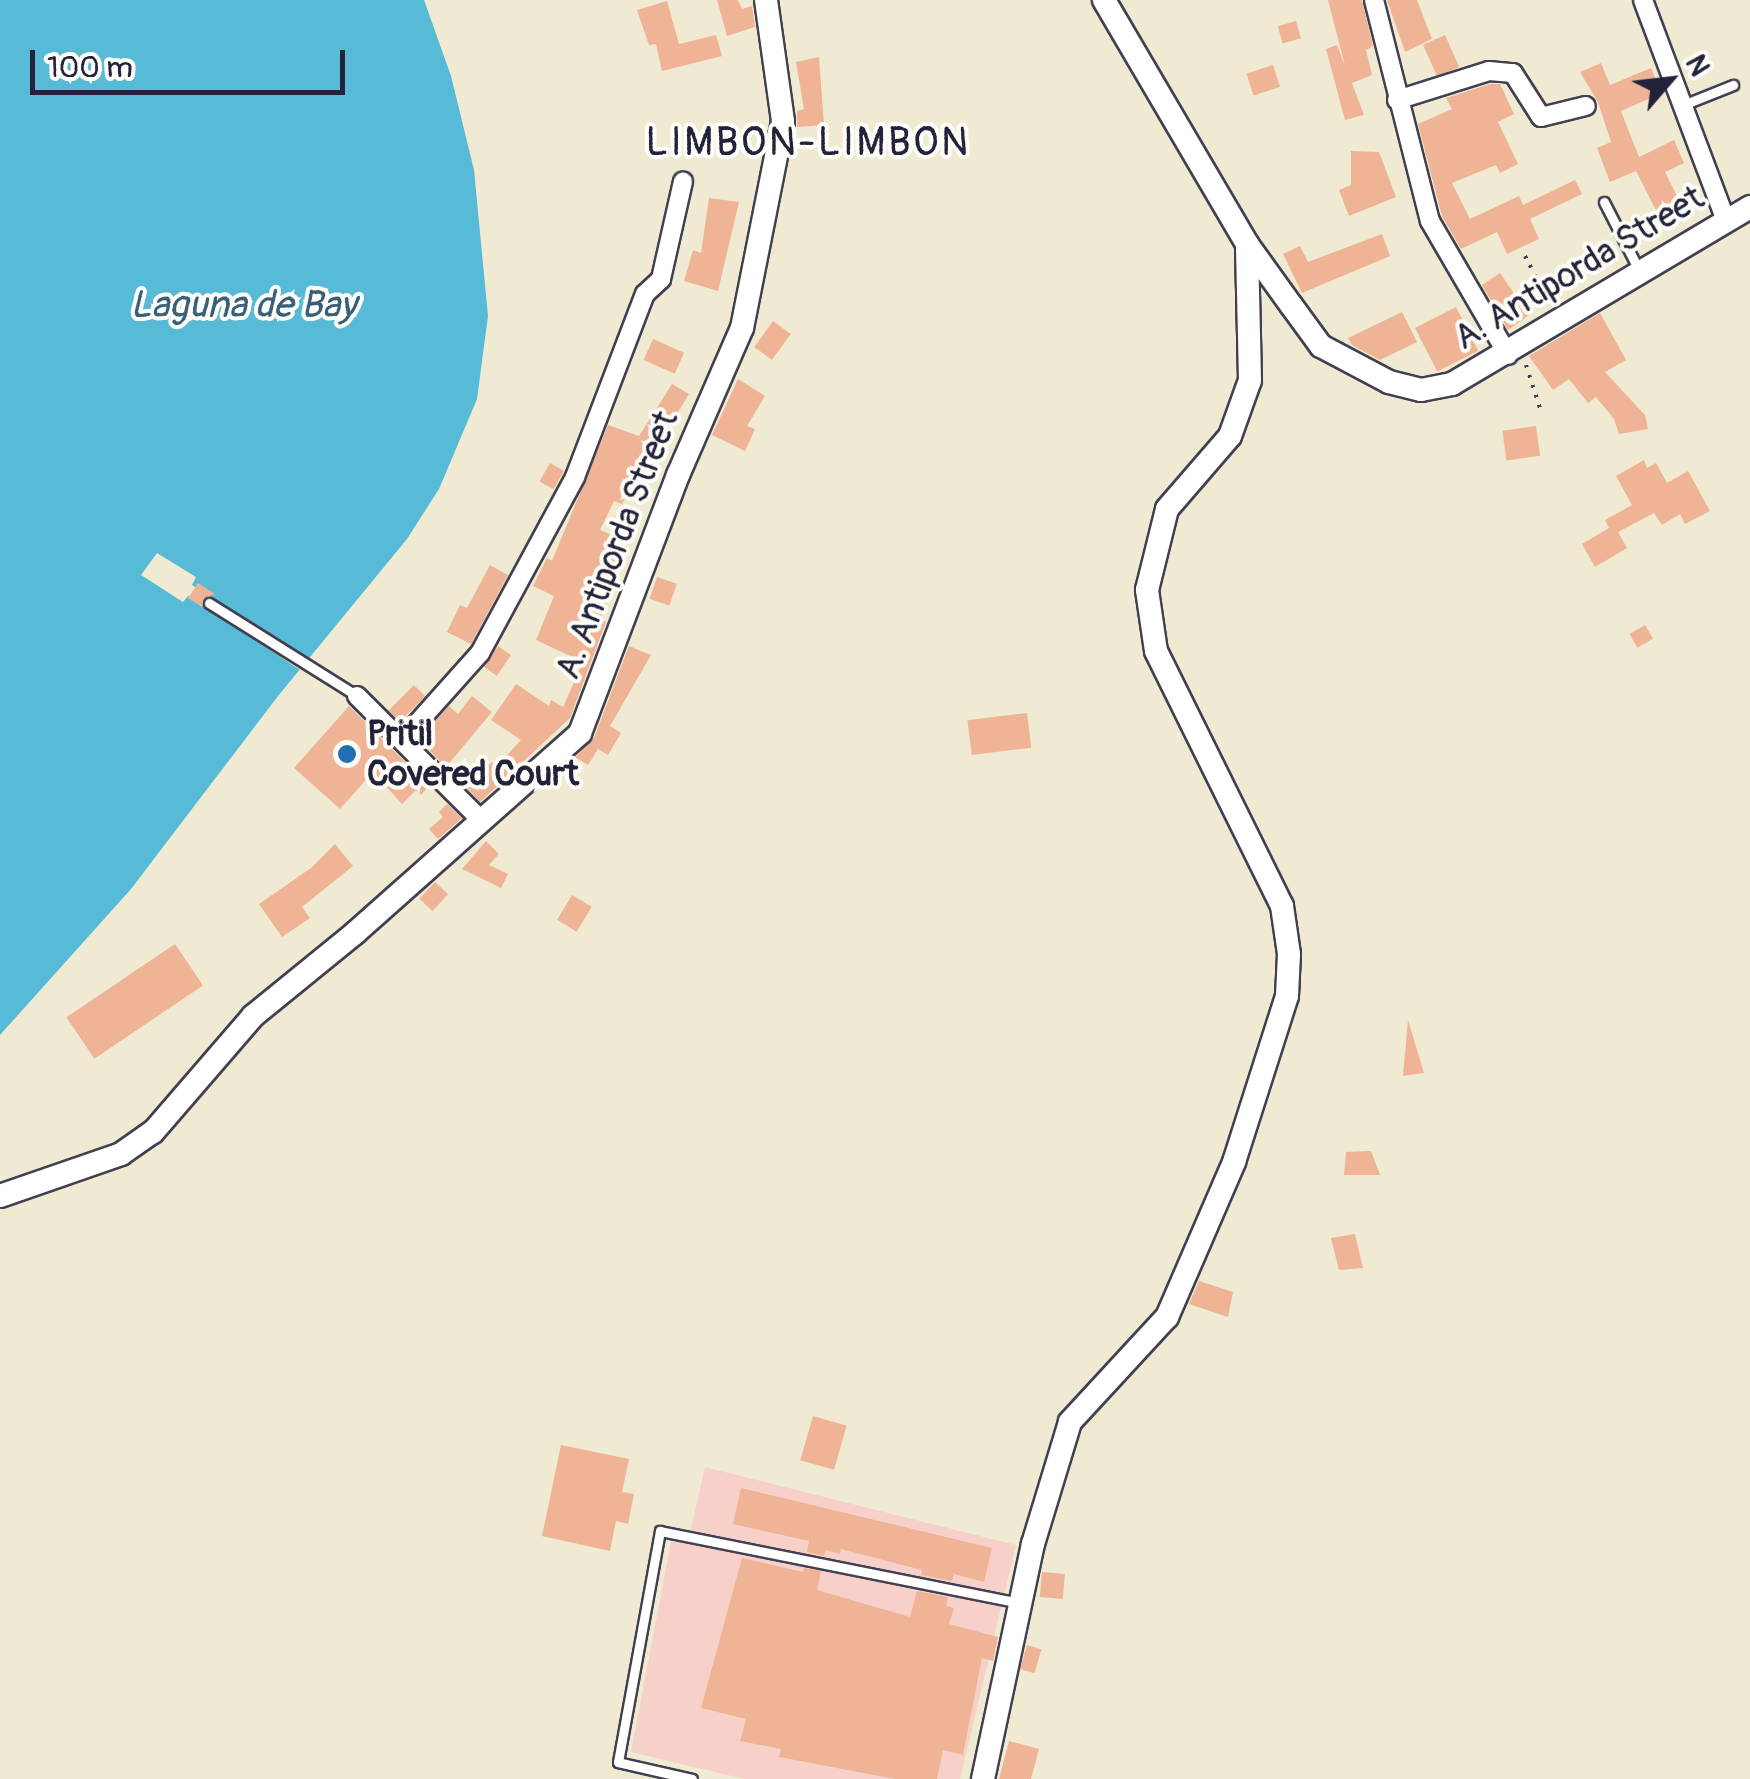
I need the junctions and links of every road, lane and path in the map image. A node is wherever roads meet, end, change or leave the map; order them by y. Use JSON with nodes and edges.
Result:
{"nodes":[{"id":1,"x":766,"y":0,"type":"edge"},
{"id":2,"x":1104,"y":0,"type":"edge"},
{"id":3,"x":1374,"y":0,"type":"edge"},
{"id":4,"x":1643,"y":0,"type":"edge"},
{"id":5,"x":1732,"y":85,"type":"dead end"},
{"id":6,"x":1397,"y":100,"type":"junction"},
{"id":7,"x":1683,"y":105,"type":"junction"},
{"id":8,"x":1586,"y":106,"type":"dead end"},
{"id":9,"x":683,"y":182,"type":"dead end"},
{"id":10,"x":1604,"y":202,"type":"dead end"},
{"id":11,"x":1750,"y":207,"type":"edge"},
{"id":12,"x":1726,"y":221,"type":"junction"},
{"id":13,"x":1246,"y":244,"type":"junction"},
{"id":14,"x":1525,"y":256,"type":"dead end"},
{"id":15,"x":1640,"y":272,"type":"junction"},
{"id":16,"x":1560,"y":322,"type":"junction"},
{"id":17,"x":1514,"y":351,"type":"junction"},
{"id":18,"x":1540,"y":408,"type":"dead end"},
{"id":19,"x":209,"y":603,"type":"dead end"},
{"id":20,"x":356,"y":696,"type":"joint"},
{"id":21,"x":404,"y":738,"type":"junction"},
{"id":22,"x":482,"y":821,"type":"junction"},
{"id":23,"x":0,"y":1196,"type":"edge"},
{"id":24,"x":1022,"y":1604,"type":"junction"},
{"id":25,"x":692,"y":1779,"type":"edge"},
{"id":26,"x":983,"y":1779,"type":"edge"}],
"edges":[{"from":1,"to":22,"type":"street","name":"A. Antiporda Street"},
{"from":2,"to":13,"type":"street","name":"A. Antiporda Street"},
{"from":3,"to":6,"type":"street"},
{"from":4,"to":7,"type":"street"},
{"from":5,"to":7,"type":"lane"},
{"from":6,"to":8,"type":"street"},
{"from":6,"to":17,"type":"street"},
{"from":7,"to":12,"type":"street"},
{"from":9,"to":21,"type":"street"},
{"from":10,"to":15,"type":"lane"},
{"from":11,"to":12,"type":"street","name":"A. Antiporda Street"},
{"from":12,"to":15,"type":"street","name":"A. Antiporda Street"},
{"from":13,"to":17,"type":"street","name":"A. Antiporda Street"},
{"from":13,"to":24,"type":"street"},
{"from":14,"to":16,"type":"path"},
{"from":15,"to":16,"type":"street","name":"A. Antiporda Street"},
{"from":16,"to":17,"type":"street","name":"A. Antiporda Street"},
{"from":17,"to":18,"type":"path"},
{"from":19,"to":20,"type":"lane"},
{"from":20,"to":21,"type":"street"},
{"from":21,"to":22,"type":"street"},
{"from":22,"to":23,"type":"street","name":"A. Antiporda Street"},
{"from":24,"to":25,"type":"lane"},
{"from":24,"to":26,"type":"street"}]}
